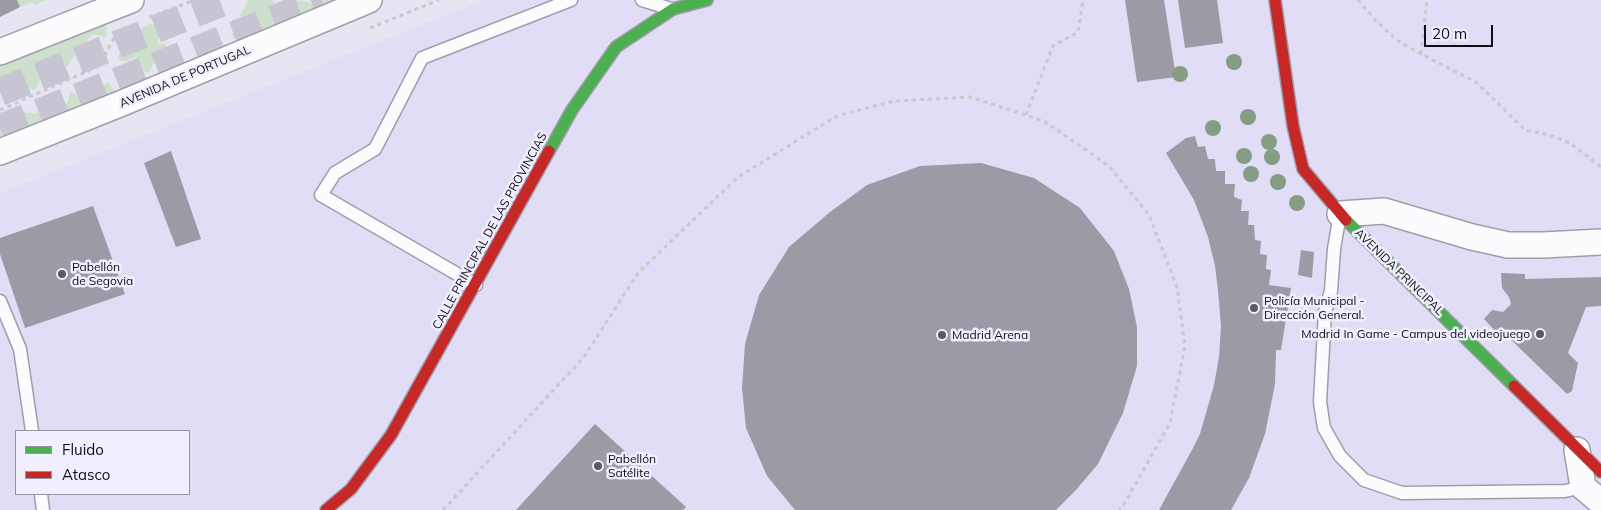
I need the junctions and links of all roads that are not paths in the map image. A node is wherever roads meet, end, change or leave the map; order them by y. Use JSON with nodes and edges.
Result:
{"nodes":[{"id":1,"x":369,"y":0,"type":"edge"},
{"id":2,"x":571,"y":0,"type":"edge"},
{"id":3,"x":642,"y":0,"type":"edge"},
{"id":4,"x":707,"y":0,"type":"edge"},
{"id":5,"x":1275,"y":0,"type":"edge"},
{"id":6,"x":139,"y":9,"type":"edge"},
{"id":7,"x":673,"y":9,"type":"junction"},
{"id":8,"x":0,"y":52,"type":"edge"},
{"id":9,"x":0,"y":152,"type":"edge"},
{"id":10,"x":1340,"y":214,"type":"junction"},
{"id":11,"x":1601,"y":242,"type":"edge"},
{"id":12,"x":476,"y":285,"type":"junction"},
{"id":13,"x":0,"y":301,"type":"edge"},
{"id":14,"x":32,"y":430,"type":"edge"},
{"id":15,"x":1578,"y":450,"type":"joint"},
{"id":16,"x":1595,"y":487,"type":"edge"},
{"id":17,"x":41,"y":495,"type":"edge"},
{"id":18,"x":43,"y":510,"type":"edge"},
{"id":19,"x":326,"y":510,"type":"edge"}],
"edges":[{"from":1,"to":9,"type":"street","name":"AVENIDA DE PORTUGAL"},
{"from":2,"to":12,"type":"lane"},
{"from":3,"to":7,"type":"lane"},
{"from":4,"to":7,"type":"street","name":"CALLE PRINCIPAL DE LAS PROVINCIAS"},
{"from":5,"to":10,"type":"street","name":"AVENIDA PRINCIPAL"},
{"from":6,"to":8,"type":"street"},
{"from":7,"to":12,"type":"street","name":"CALLE PRINCIPAL DE LAS PROVINCIAS"},
{"from":10,"to":11,"type":"street"},
{"from":10,"to":15,"type":"street","name":"AVENIDA PRINCIPAL"},
{"from":10,"to":16,"type":"lane"},
{"from":12,"to":19,"type":"street","name":"CALLE PRINCIPAL DE LAS PROVINCIAS"},
{"from":13,"to":14,"type":"lane"},
{"from":15,"to":16,"type":"street","name":"AVENIDA PRINCIPAL"},
{"from":17,"to":18,"type":"lane"}]}
